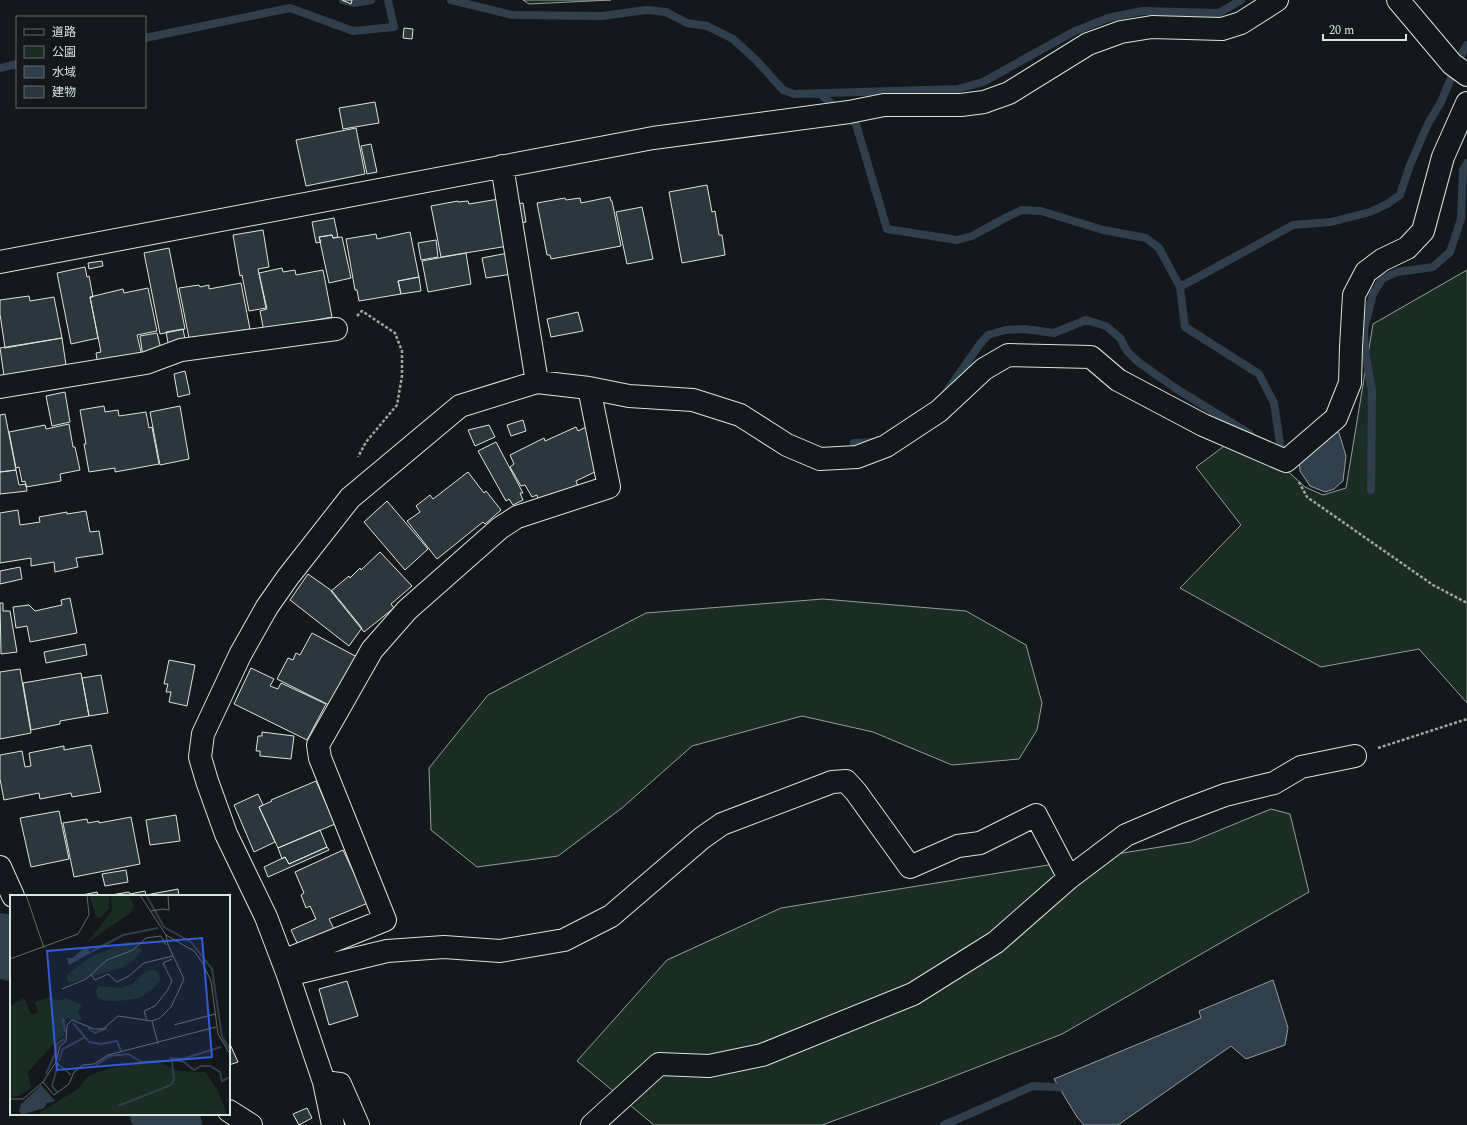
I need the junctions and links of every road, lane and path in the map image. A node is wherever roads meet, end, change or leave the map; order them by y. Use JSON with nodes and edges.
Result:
{"nodes":[{"id":1,"x":1277,"y":0,"type":"edge"},
{"id":2,"x":1398,"y":0,"type":"edge"},
{"id":3,"x":1467,"y":75,"type":"edge"},
{"id":4,"x":1467,"y":103,"type":"edge"},
{"id":5,"x":502,"y":166,"type":"junction"},
{"id":6,"x":0,"y":262,"type":"edge"},
{"id":7,"x":336,"y":329,"type":"joint"},
{"id":8,"x":537,"y":382,"type":"junction"},
{"id":9,"x":0,"y":387,"type":"edge"},
{"id":10,"x":589,"y":388,"type":"junction"},
{"id":11,"x":1290,"y":458,"type":"junction"},
{"id":12,"x":355,"y":463,"type":"dead end"},
{"id":13,"x":1467,"y":603,"type":"edge"},
{"id":14,"x":1467,"y":719,"type":"edge"},
{"id":15,"x":1355,"y":756,"type":"joint"},
{"id":16,"x":0,"y":867,"type":"edge"},
{"id":17,"x":1069,"y":878,"type":"junction"},
{"id":18,"x":13,"y":895,"type":"edge"},
{"id":19,"x":286,"y":968,"type":"junction"},
{"id":20,"x":324,"y":1082,"type":"junction"},
{"id":21,"x":230,"y":1112,"type":"edge"},
{"id":22,"x":251,"y":1125,"type":"edge"},
{"id":23,"x":333,"y":1125,"type":"edge"},
{"id":24,"x":358,"y":1125,"type":"edge"},
{"id":25,"x":592,"y":1125,"type":"edge"}],
"edges":[{"from":1,"to":5,"type":"street"},
{"from":2,"to":3,"type":"street"},
{"from":4,"to":11,"type":"street"},
{"from":5,"to":6,"type":"street"},
{"from":5,"to":8,"type":"street"},
{"from":7,"to":9,"type":"street"},
{"from":7,"to":12,"type":"path"},
{"from":8,"to":10,"type":"street"},
{"from":8,"to":19,"type":"street"},
{"from":10,"to":11,"type":"street"},
{"from":10,"to":19,"type":"street"},
{"from":11,"to":13,"type":"path"},
{"from":14,"to":15,"type":"path"},
{"from":15,"to":17,"type":"street"},
{"from":16,"to":18,"type":"street"},
{"from":17,"to":19,"type":"street"},
{"from":17,"to":25,"type":"street"},
{"from":19,"to":20,"type":"street"},
{"from":20,"to":23,"type":"street"},
{"from":20,"to":24,"type":"street"},
{"from":21,"to":22,"type":"street"}]}
